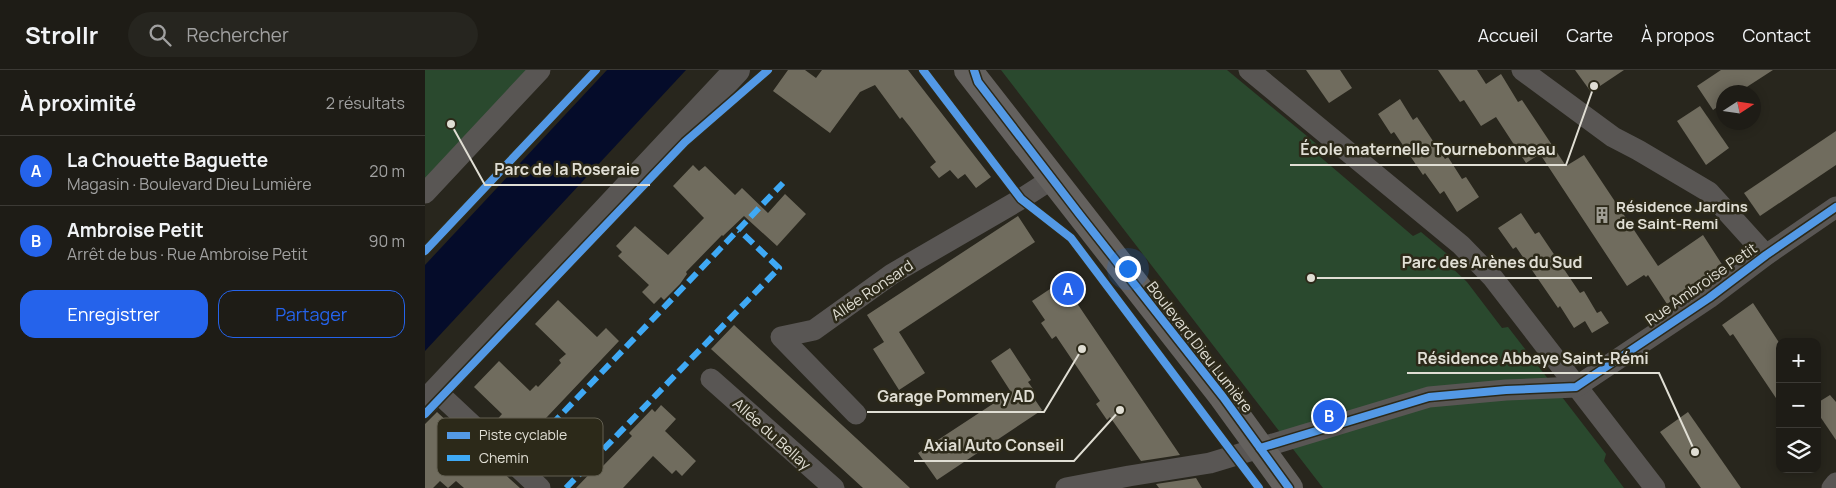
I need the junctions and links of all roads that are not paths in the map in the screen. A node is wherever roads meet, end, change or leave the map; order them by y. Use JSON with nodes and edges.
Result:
{"nodes":[{"id":1,"x":540,"y":70,"type":"edge"},
{"id":2,"x":737,"y":70,"type":"edge"},
{"id":3,"x":1249,"y":70,"type":"edge"},
{"id":4,"x":1521,"y":70,"type":"edge"},
{"id":5,"x":973,"y":74,"type":"edge"},
{"id":6,"x":1052,"y":179,"type":"junction"},
{"id":7,"x":425,"y":193,"type":"edge"},
{"id":8,"x":1836,"y":207,"type":"edge"},
{"id":9,"x":1765,"y":255,"type":"junction"},
{"id":10,"x":711,"y":379,"type":"dead end"},
{"id":11,"x":1576,"y":387,"type":"junction"},
{"id":12,"x":431,"y":397,"type":"edge"},
{"id":13,"x":856,"y":414,"type":"dead end"},
{"id":14,"x":456,"y":418,"type":"edge"},
{"id":15,"x":1260,"y":448,"type":"junction"},
{"id":16,"x":526,"y":476,"type":"edge"},
{"id":17,"x":1836,"y":483,"type":"edge"},
{"id":18,"x":540,"y":488,"type":"edge"},
{"id":19,"x":834,"y":488,"type":"edge"},
{"id":20,"x":1066,"y":488,"type":"edge"},
{"id":21,"x":1289,"y":488,"type":"edge"},
{"id":22,"x":1655,"y":488,"type":"edge"},
{"id":23,"x":1832,"y":488,"type":"edge"}],
"edges":[{"from":1,"to":7,"type":"street"},
{"from":2,"to":12,"type":"street"},
{"from":3,"to":11,"type":"street"},
{"from":4,"to":9,"type":"street"},
{"from":5,"to":6,"type":"main road","name":"Boulevard Dieu Lumière"},
{"from":6,"to":13,"type":"street","name":"Allée Ronsard"},
{"from":6,"to":15,"type":"main road","name":"Boulevard Dieu Lumière"},
{"from":8,"to":9,"type":"street","name":"Rue Ambroise Petit"},
{"from":9,"to":11,"type":"street","name":"Rue Ambroise Petit"},
{"from":10,"to":19,"type":"street","name":"Allée du Bellay"},
{"from":11,"to":15,"type":"street"},
{"from":11,"to":22,"type":"street"},
{"from":12,"to":14,"type":"street"},
{"from":15,"to":20,"type":"street"},
{"from":15,"to":21,"type":"main road","name":"Boulevard Dieu Lumière"},
{"from":16,"to":18,"type":"street"},
{"from":17,"to":23,"type":"street"}]}
